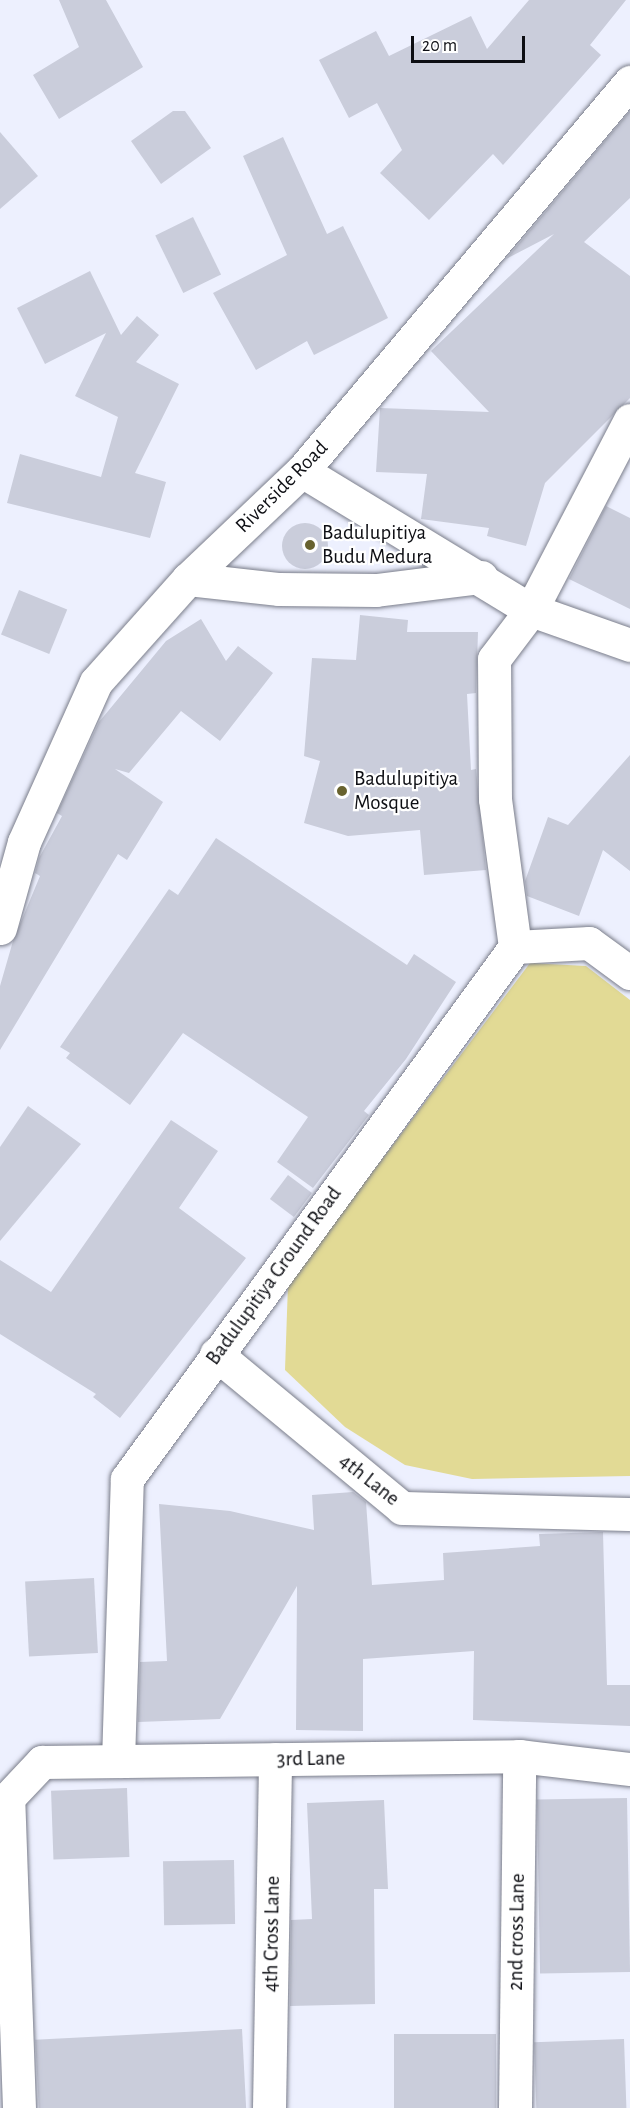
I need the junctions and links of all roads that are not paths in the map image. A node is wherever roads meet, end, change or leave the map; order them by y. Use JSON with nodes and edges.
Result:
{"nodes":[{"id":1,"x":630,"y":82,"type":"edge"},
{"id":2,"x":630,"y":420,"type":"edge"},
{"id":3,"x":302,"y":471,"type":"junction"},
{"id":4,"x":481,"y":577,"type":"junction"},
{"id":5,"x":188,"y":579,"type":"junction"},
{"id":6,"x":531,"y":610,"type":"junction"},
{"id":7,"x":630,"y":645,"type":"edge"},
{"id":8,"x":0,"y":928,"type":"edge"},
{"id":9,"x":515,"y":947,"type":"junction"},
{"id":10,"x":630,"y":973,"type":"edge"},
{"id":11,"x":216,"y":1354,"type":"junction"},
{"id":12,"x":630,"y":1514,"type":"edge"},
{"id":13,"x":519,"y":1756,"type":"junction"},
{"id":14,"x":275,"y":1759,"type":"junction"},
{"id":15,"x":118,"y":1761,"type":"junction"},
{"id":16,"x":630,"y":1769,"type":"edge"},
{"id":17,"x":19,"y":2108,"type":"edge"},
{"id":18,"x":269,"y":2108,"type":"edge"},
{"id":19,"x":515,"y":2108,"type":"edge"}],
"edges":[{"from":1,"to":3,"type":"street","name":"Riverside Road"},
{"from":2,"to":6,"type":"street"},
{"from":3,"to":4,"type":"street"},
{"from":3,"to":5,"type":"street","name":"Riverside Road"},
{"from":4,"to":5,"type":"street"},
{"from":4,"to":6,"type":"street"},
{"from":5,"to":8,"type":"street","name":"Riverside Road"},
{"from":6,"to":7,"type":"street"},
{"from":6,"to":9,"type":"street"},
{"from":9,"to":10,"type":"street"},
{"from":9,"to":11,"type":"street","name":"Badulupitiya Ground Road"},
{"from":11,"to":12,"type":"street","name":"4th Lane"},
{"from":11,"to":15,"type":"street","name":"Badulupitiya Ground Road"},
{"from":13,"to":14,"type":"street","name":"3rd Lane"},
{"from":13,"to":16,"type":"street","name":"3rd Lane"},
{"from":13,"to":19,"type":"street","name":"2nd cross Lane"},
{"from":14,"to":15,"type":"street","name":"3rd Lane"},
{"from":14,"to":18,"type":"street","name":"4th Cross Lane"},
{"from":15,"to":17,"type":"street","name":"3rd Lane"}]}
